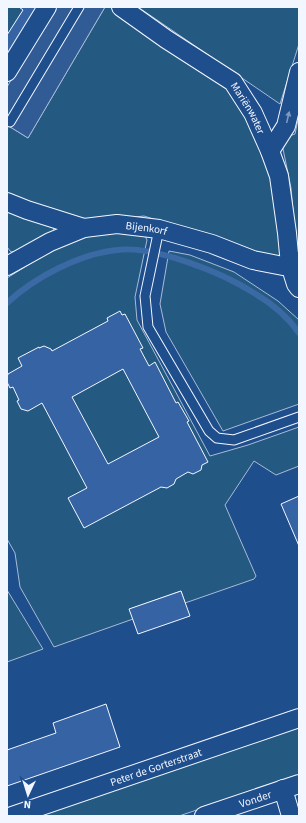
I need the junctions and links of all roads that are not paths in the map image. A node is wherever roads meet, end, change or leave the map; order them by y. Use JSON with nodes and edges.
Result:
{"nodes":[{"id":1,"x":47,"y":7,"type":"edge"},
{"id":2,"x":79,"y":7,"type":"edge"},
{"id":3,"x":121,"y":7,"type":"edge"},
{"id":4,"x":7,"y":72,"type":"edge"},
{"id":5,"x":299,"y":72,"type":"edge"},
{"id":6,"x":10,"y":122,"type":"dead end"},
{"id":7,"x":270,"y":151,"type":"junction"},
{"id":8,"x":7,"y":202,"type":"edge"},
{"id":9,"x":84,"y":228,"type":"junction"},
{"id":10,"x":157,"y":235,"type":"junction"},
{"id":11,"x":294,"y":263,"type":"edge"},
{"id":12,"x":8,"y":264,"type":"edge"},
{"id":13,"x":299,"y":288,"type":"edge"},
{"id":14,"x":299,"y":417,"type":"edge"},
{"id":15,"x":299,"y":718,"type":"edge"},
{"id":16,"x":291,"y":787,"type":"edge"},
{"id":17,"x":12,"y":816,"type":"edge"},
{"id":18,"x":204,"y":816,"type":"edge"},
{"id":19,"x":291,"y":816,"type":"edge"}],
"edges":[{"from":1,"to":4,"type":"street"},
{"from":2,"to":6,"type":"lane"},
{"from":3,"to":7,"type":"street","name":"Mariënwater"},
{"from":7,"to":5,"type":"street","one_way":true},
{"from":7,"to":11,"type":"street","name":"Mariënwater"},
{"from":8,"to":9,"type":"street"},
{"from":9,"to":10,"type":"street","name":"Bijenkorf"},
{"from":9,"to":12,"type":"street","name":"Bijenkorf"},
{"from":10,"to":11,"type":"street","name":"Bijenkorf"},
{"from":10,"to":14,"type":"lane"},
{"from":11,"to":13,"type":"street","name":"Mariënwater"},
{"from":15,"to":17,"type":"street","name":"Peter de Gorterstraat"},
{"from":16,"to":18,"type":"street","name":"Vonder"},
{"from":16,"to":19,"type":"street","name":"Vonder"}]}
